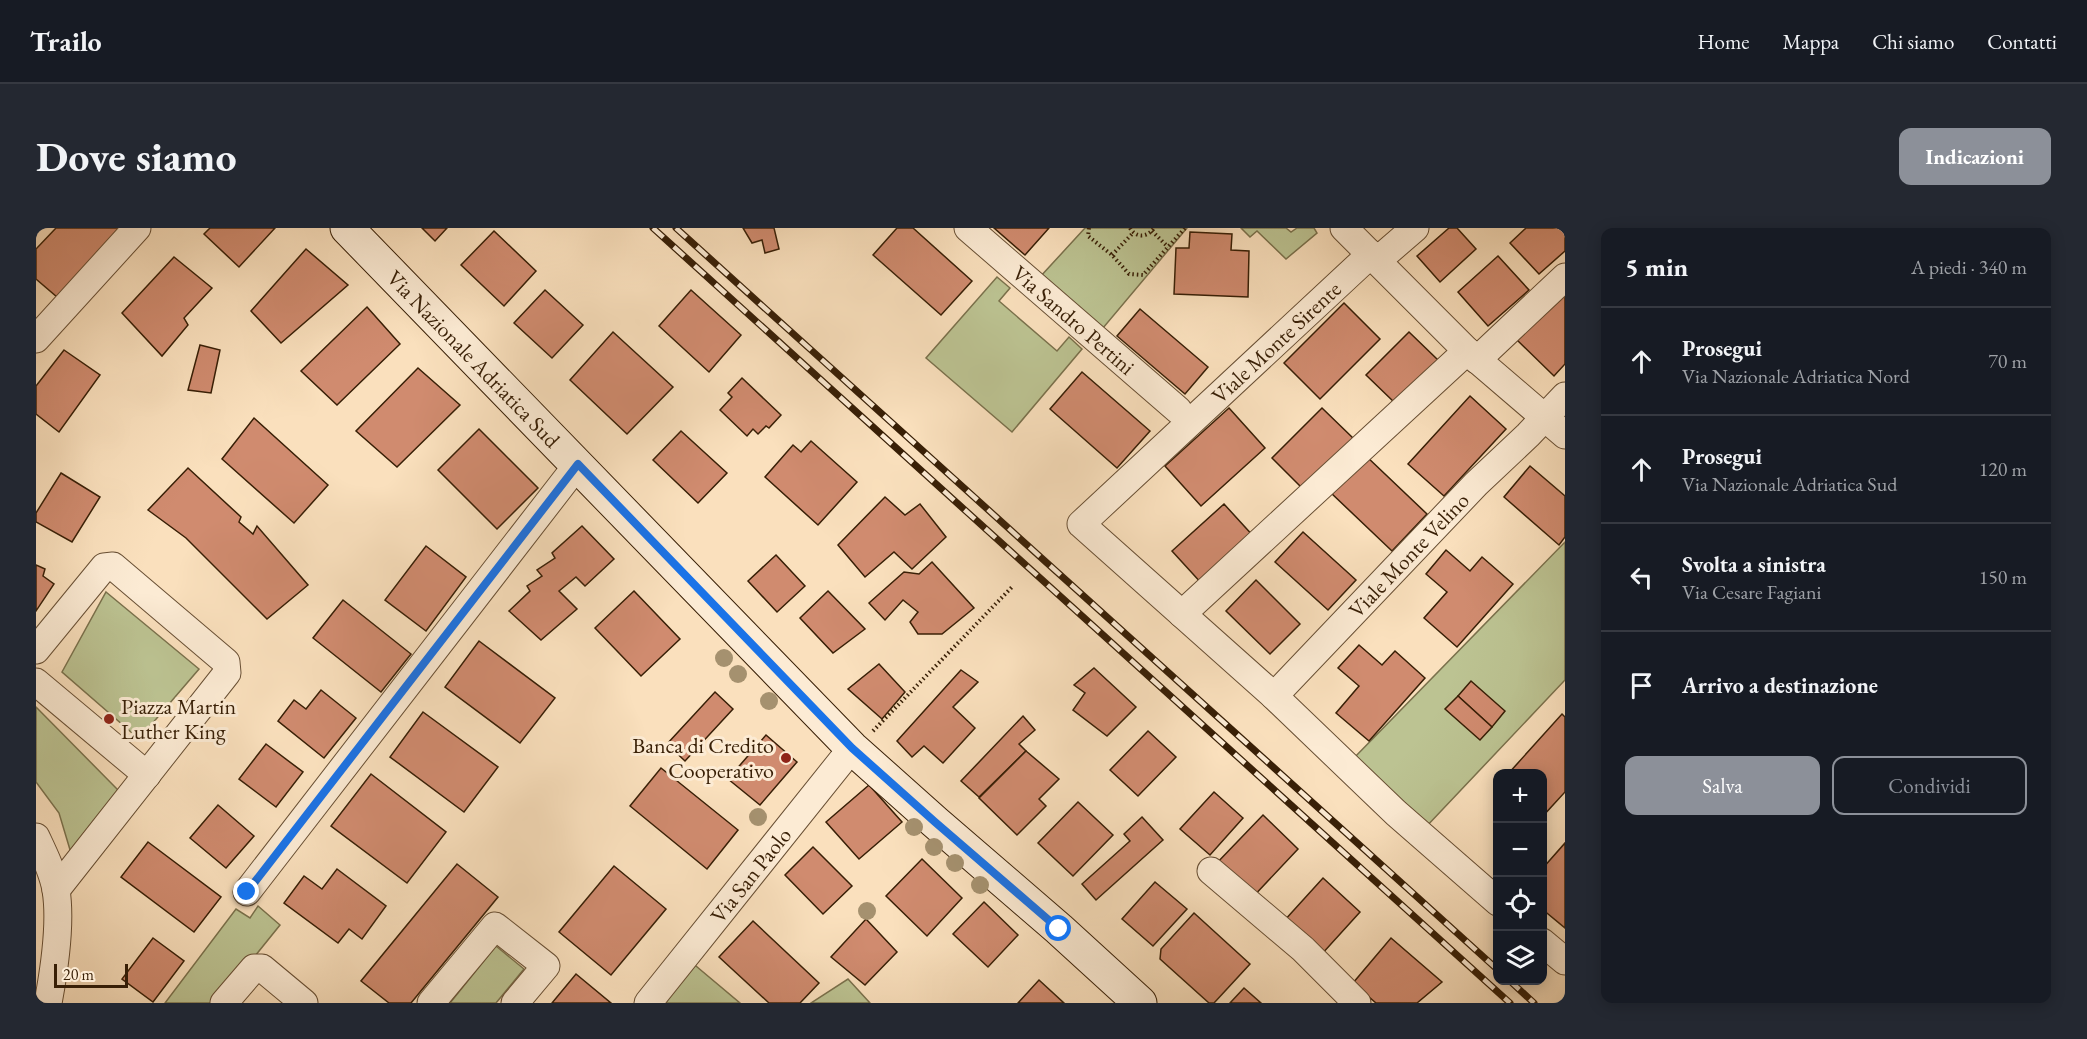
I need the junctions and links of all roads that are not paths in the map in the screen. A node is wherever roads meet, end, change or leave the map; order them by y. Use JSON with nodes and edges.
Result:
{"nodes":[{"id":1,"x":137,"y":228,"type":"edge"},
{"id":2,"x":347,"y":228,"type":"edge"},
{"id":3,"x":968,"y":228,"type":"edge"},
{"id":4,"x":1344,"y":228,"type":"edge"},
{"id":5,"x":1414,"y":228,"type":"edge"},
{"id":6,"x":1375,"y":257,"type":"junction"},
{"id":7,"x":1565,"y":277,"type":"edge"},
{"id":8,"x":36,"y":339,"type":"edge"},
{"id":9,"x":1472,"y":356,"type":"junction"},
{"id":10,"x":1565,"y":396,"type":"edge"},
{"id":11,"x":1178,"y":410,"type":"dead end"},
{"id":12,"x":1545,"y":417,"type":"junction"},
{"id":13,"x":1565,"y":435,"type":"edge"},
{"id":14,"x":578,"y":464,"type":"junction"},
{"id":15,"x":1182,"y":614,"type":"junction"},
{"id":16,"x":36,"y":650,"type":"edge"},
{"id":17,"x":36,"y":682,"type":"edge"},
{"id":18,"x":1274,"y":696,"type":"junction"},
{"id":19,"x":852,"y":748,"type":"junction"},
{"id":20,"x":147,"y":775,"type":"junction"},
{"id":21,"x":36,"y":837,"type":"edge"},
{"id":22,"x":1211,"y":871,"type":"dead end"},
{"id":23,"x":56,"y":890,"type":"junction"},
{"id":24,"x":247,"y":892,"type":"dead end"},
{"id":25,"x":1493,"y":898,"type":"edge"},
{"id":26,"x":1547,"y":946,"type":"edge"},
{"id":27,"x":1565,"y":960,"type":"edge"},
{"id":28,"x":48,"y":1003,"type":"edge"},
{"id":29,"x":224,"y":1003,"type":"edge"},
{"id":30,"x":304,"y":1003,"type":"edge"},
{"id":31,"x":431,"y":1003,"type":"edge"},
{"id":32,"x":515,"y":1003,"type":"edge"},
{"id":33,"x":648,"y":1003,"type":"edge"},
{"id":34,"x":1140,"y":1003,"type":"edge"},
{"id":35,"x":1357,"y":1003,"type":"edge"}],
"edges":[{"from":1,"to":8,"type":"street"},
{"from":2,"to":14,"type":"main road","name":"Via Nazionale Adriatica Sud"},
{"from":3,"to":11,"type":"street","name":"Via Sandro Pertini"},
{"from":4,"to":6,"type":"street"},
{"from":5,"to":6,"type":"street","name":"Viale Monte Sirente"},
{"from":6,"to":9,"type":"street"},
{"from":6,"to":15,"type":"street","name":"Viale Monte Sirente"},
{"from":7,"to":9,"type":"street"},
{"from":9,"to":12,"type":"street"},
{"from":9,"to":15,"type":"street"},
{"from":10,"to":12,"type":"street"},
{"from":12,"to":13,"type":"street"},
{"from":12,"to":18,"type":"street","name":"Viale Monte Velino"},
{"from":14,"to":19,"type":"main road","name":"Via Nazionale Adriatica Sud"},
{"from":14,"to":24,"type":"street"},
{"from":15,"to":18,"type":"street"},
{"from":16,"to":20,"type":"street"},
{"from":17,"to":20,"type":"street"},
{"from":18,"to":25,"type":"street"},
{"from":19,"to":33,"type":"street","name":"Via San Paolo"},
{"from":19,"to":34,"type":"main road","name":"Via Nazionale Adriatica Sud"},
{"from":20,"to":23,"type":"street"},
{"from":21,"to":23,"type":"street"},
{"from":22,"to":35,"type":"street"},
{"from":23,"to":28,"type":"street"},
{"from":26,"to":27,"type":"street"},
{"from":29,"to":30,"type":"street"},
{"from":31,"to":32,"type":"street"}]}
